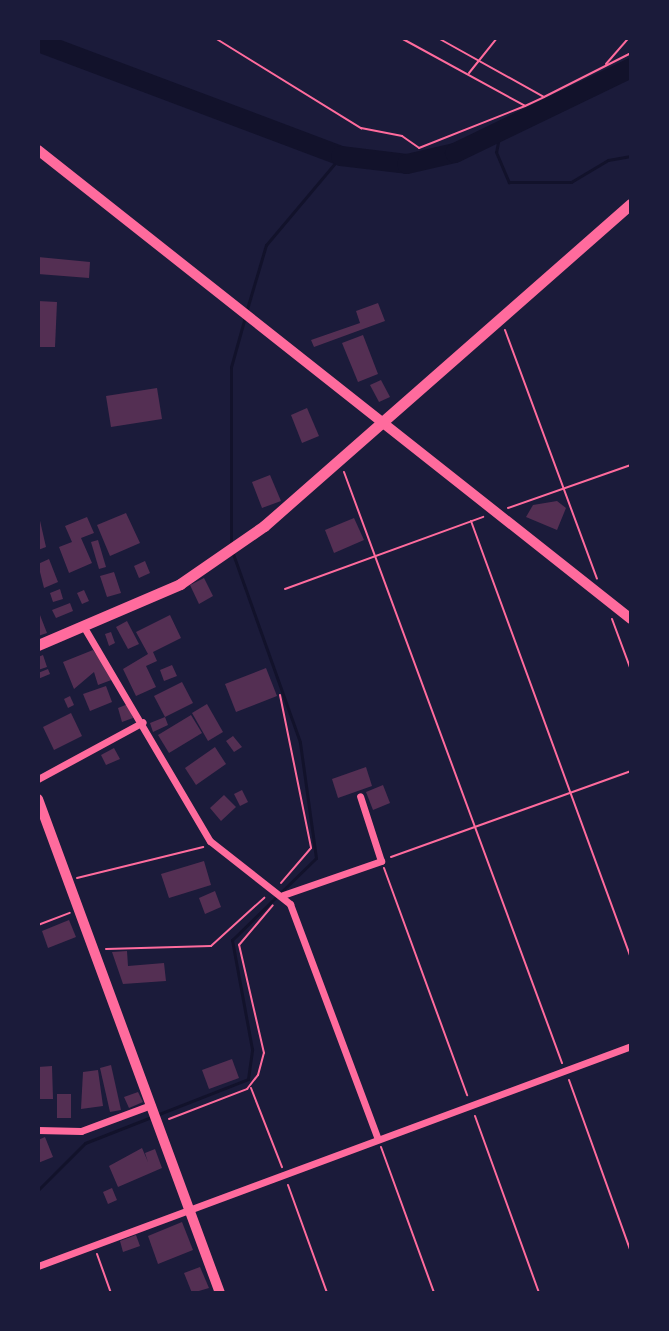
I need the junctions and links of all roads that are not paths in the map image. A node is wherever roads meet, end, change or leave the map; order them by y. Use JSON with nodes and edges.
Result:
{"nodes":[{"id":1,"x":38,"y":150,"type":"edge"},
{"id":2,"x":631,"y":204,"type":"edge"},
{"id":3,"x":382,"y":423,"type":"junction"},
{"id":4,"x":631,"y":619,"type":"edge"},
{"id":5,"x":85,"y":629,"type":"junction"},
{"id":6,"x":38,"y":645,"type":"edge"},
{"id":7,"x":143,"y":722,"type":"junction"},
{"id":8,"x":38,"y":779,"type":"edge"},
{"id":9,"x":360,"y":796,"type":"dead end"},
{"id":10,"x":38,"y":799,"type":"edge"},
{"id":11,"x":283,"y":895,"type":"junction"},
{"id":12,"x":631,"y":1046,"type":"edge"},
{"id":13,"x":151,"y":1105,"type":"junction"},
{"id":14,"x":38,"y":1130,"type":"edge"},
{"id":15,"x":378,"y":1139,"type":"junction"},
{"id":16,"x":188,"y":1209,"type":"junction"},
{"id":17,"x":38,"y":1266,"type":"edge"},
{"id":18,"x":220,"y":1293,"type":"edge"}],
"edges":[{"from":1,"to":3,"type":"main road"},
{"from":2,"to":3,"type":"main road"},
{"from":3,"to":4,"type":"main road"},
{"from":3,"to":5,"type":"main road"},
{"from":5,"to":6,"type":"main road"},
{"from":5,"to":7,"type":"street"},
{"from":7,"to":8,"type":"street"},
{"from":7,"to":11,"type":"street"},
{"from":9,"to":11,"type":"street"},
{"from":10,"to":13,"type":"main road"},
{"from":11,"to":15,"type":"street"},
{"from":12,"to":15,"type":"street"},
{"from":13,"to":14,"type":"street"},
{"from":13,"to":16,"type":"main road"},
{"from":15,"to":16,"type":"street"},
{"from":16,"to":17,"type":"street"},
{"from":16,"to":18,"type":"main road"}]}
